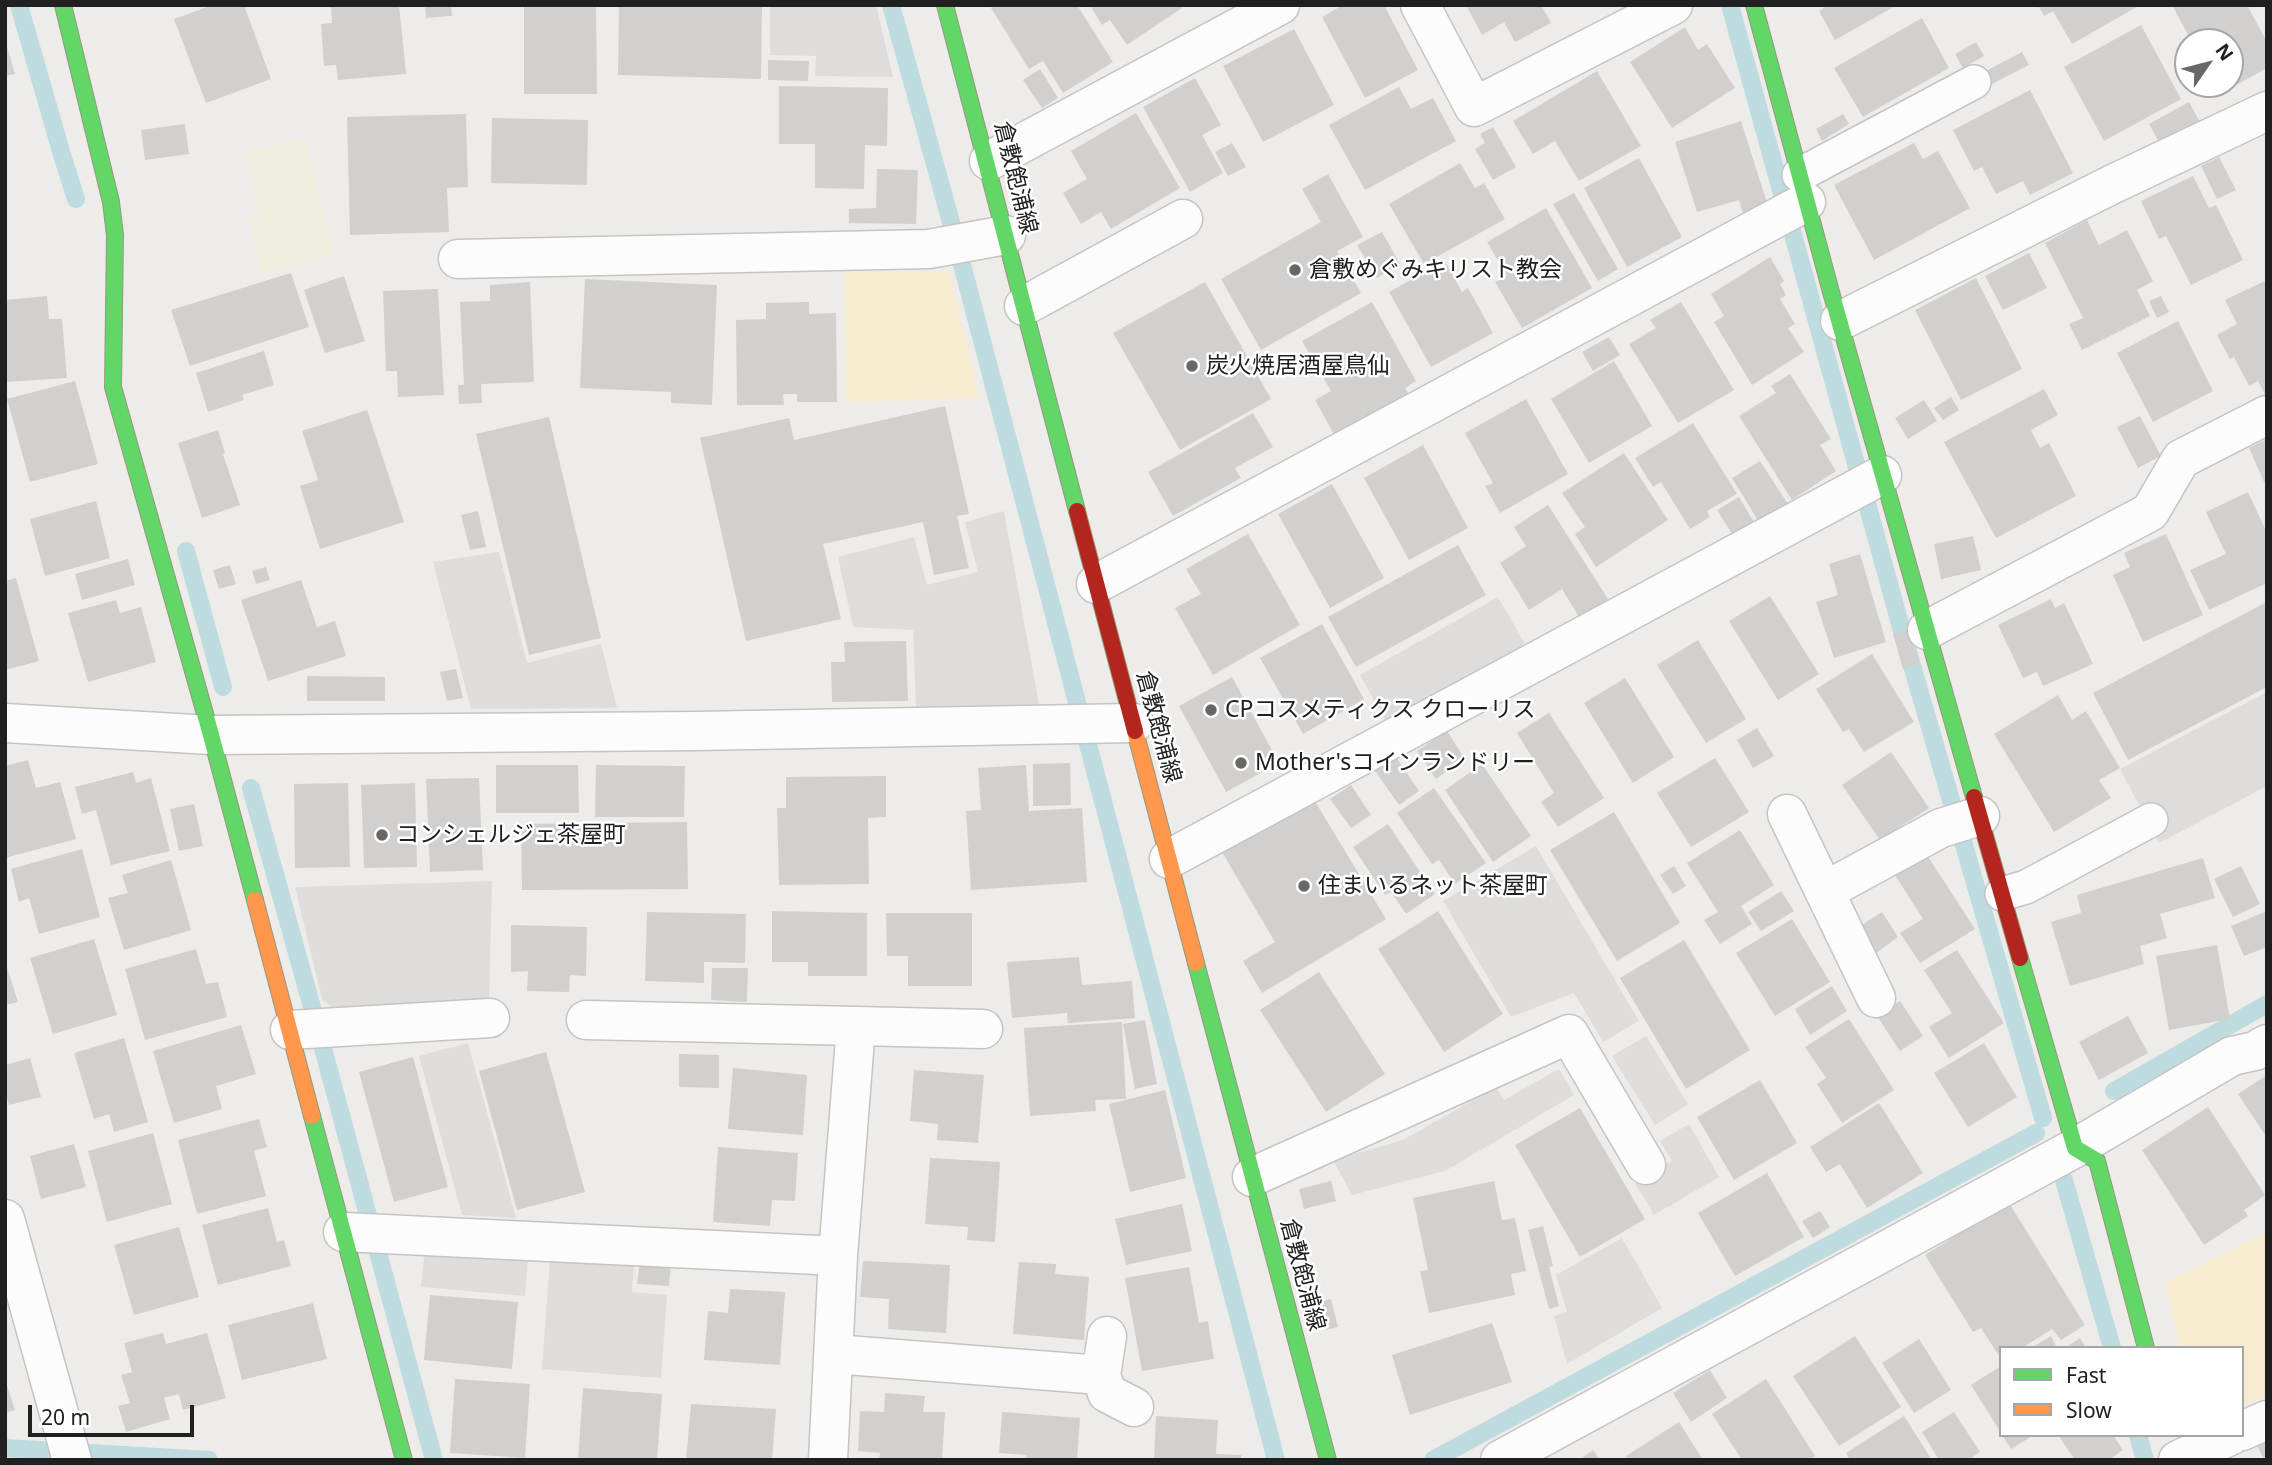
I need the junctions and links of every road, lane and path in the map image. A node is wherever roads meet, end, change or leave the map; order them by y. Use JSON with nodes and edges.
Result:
{"nodes":[{"id":1,"x":64,"y":5,"type":"edge"},
{"id":2,"x":945,"y":5,"type":"edge"},
{"id":3,"x":1280,"y":5,"type":"edge"},
{"id":4,"x":1420,"y":5,"type":"edge"},
{"id":5,"x":1673,"y":5,"type":"edge"},
{"id":6,"x":1754,"y":5,"type":"edge"},
{"id":7,"x":1974,"y":82,"type":"dead end"},
{"id":8,"x":2267,"y":111,"type":"edge"},
{"id":9,"x":989,"y":161,"type":"junction"},
{"id":10,"x":1793,"y":201,"type":"junction"},
{"id":11,"x":1183,"y":219,"type":"dead end"},
{"id":12,"x":1006,"y":235,"type":"junction"},
{"id":13,"x":458,"y":259,"type":"dead end"},
{"id":14,"x":1024,"y":306,"type":"junction"},
{"id":15,"x":1840,"y":321,"type":"junction"},
{"id":16,"x":2267,"y":415,"type":"edge"},
{"id":17,"x":1867,"y":483,"type":"junction"},
{"id":18,"x":1096,"y":584,"type":"junction"},
{"id":19,"x":1927,"y":630,"type":"junction"},
{"id":20,"x":5,"y":723,"type":"edge"},
{"id":21,"x":1098,"y":724,"type":"junction"},
{"id":22,"x":211,"y":735,"type":"junction"},
{"id":23,"x":1787,"y":814,"type":"dead end"},
{"id":24,"x":2151,"y":820,"type":"dead end"},
{"id":25,"x":1963,"y":821,"type":"junction"},
{"id":26,"x":1169,"y":859,"type":"junction"},
{"id":27,"x":1825,"y":891,"type":"junction"},
{"id":28,"x":2002,"y":894,"type":"junction"},
{"id":29,"x":1876,"y":998,"type":"dead end"},
{"id":30,"x":490,"y":1018,"type":"dead end"},
{"id":31,"x":586,"y":1020,"type":"dead end"},
{"id":32,"x":856,"y":1026,"type":"junction"},
{"id":33,"x":311,"y":1028,"type":"junction"},
{"id":34,"x":983,"y":1029,"type":"dead end"},
{"id":35,"x":2267,"y":1044,"type":"edge"},
{"id":36,"x":2075,"y":1148,"type":"junction"},
{"id":37,"x":1646,"y":1164,"type":"dead end"},
{"id":38,"x":1252,"y":1177,"type":"junction"},
{"id":39,"x":5,"y":1219,"type":"edge"},
{"id":40,"x":364,"y":1233,"type":"junction"},
{"id":41,"x":838,"y":1256,"type":"junction"},
{"id":42,"x":1108,"y":1336,"type":"dead end"},
{"id":43,"x":2146,"y":1346,"type":"edge"},
{"id":44,"x":834,"y":1354,"type":"junction"},
{"id":45,"x":1101,"y":1375,"type":"junction"},
{"id":46,"x":1134,"y":1407,"type":"dead end"},
{"id":47,"x":2267,"y":1420,"type":"edge"},
{"id":48,"x":2244,"y":1430,"type":"edge"},
{"id":49,"x":2171,"y":1437,"type":"edge"},
{"id":50,"x":2228,"y":1437,"type":"edge"},
{"id":51,"x":67,"y":1444,"type":"edge"},
{"id":52,"x":403,"y":1458,"type":"edge"},
{"id":53,"x":828,"y":1460,"type":"edge"},
{"id":54,"x":1328,"y":1460,"type":"edge"},
{"id":55,"x":1500,"y":1460,"type":"edge"},
{"id":56,"x":2177,"y":1460,"type":"edge"}],
"edges":[{"from":1,"to":22,"type":"street"},
{"from":2,"to":9,"type":"street","name":"倉敷飽浦線"},
{"from":3,"to":9,"type":"street"},
{"from":4,"to":5,"type":"street"},
{"from":6,"to":10,"type":"street"},
{"from":7,"to":10,"type":"lane"},
{"from":8,"to":15,"type":"street"},
{"from":9,"to":12,"type":"street","name":"倉敷飽浦線"},
{"from":10,"to":15,"type":"street"},
{"from":10,"to":18,"type":"street"},
{"from":11,"to":14,"type":"street"},
{"from":12,"to":13,"type":"street"},
{"from":12,"to":14,"type":"street","name":"倉敷飽浦線"},
{"from":14,"to":18,"type":"street","name":"倉敷飽浦線"},
{"from":15,"to":17,"type":"street"},
{"from":16,"to":19,"type":"street"},
{"from":17,"to":19,"type":"street"},
{"from":17,"to":26,"type":"street"},
{"from":18,"to":21,"type":"street","name":"倉敷飽浦線"},
{"from":19,"to":25,"type":"street"},
{"from":20,"to":22,"type":"street"},
{"from":21,"to":22,"type":"street"},
{"from":21,"to":26,"type":"street","name":"倉敷飽浦線"},
{"from":22,"to":33,"type":"street"},
{"from":23,"to":27,"type":"street"},
{"from":24,"to":28,"type":"lane"},
{"from":25,"to":27,"type":"street"},
{"from":25,"to":28,"type":"street"},
{"from":26,"to":38,"type":"street","name":"倉敷飽浦線"},
{"from":27,"to":29,"type":"street"},
{"from":28,"to":36,"type":"street"},
{"from":30,"to":33,"type":"street"},
{"from":31,"to":32,"type":"street"},
{"from":32,"to":34,"type":"street"},
{"from":32,"to":41,"type":"street"},
{"from":33,"to":40,"type":"street"},
{"from":35,"to":36,"type":"street"},
{"from":36,"to":43,"type":"street"},
{"from":36,"to":55,"type":"street"},
{"from":37,"to":38,"type":"street"},
{"from":38,"to":54,"type":"street","name":"倉敷飽浦線"},
{"from":39,"to":51,"type":"street"},
{"from":40,"to":41,"type":"street"},
{"from":40,"to":52,"type":"street"},
{"from":41,"to":44,"type":"street"},
{"from":42,"to":45,"type":"street"},
{"from":44,"to":45,"type":"street"},
{"from":44,"to":53,"type":"street"},
{"from":45,"to":46,"type":"street"},
{"from":47,"to":48,"type":"street"},
{"from":49,"to":56,"type":"street"},
{"from":50,"to":56,"type":"street"}]}
